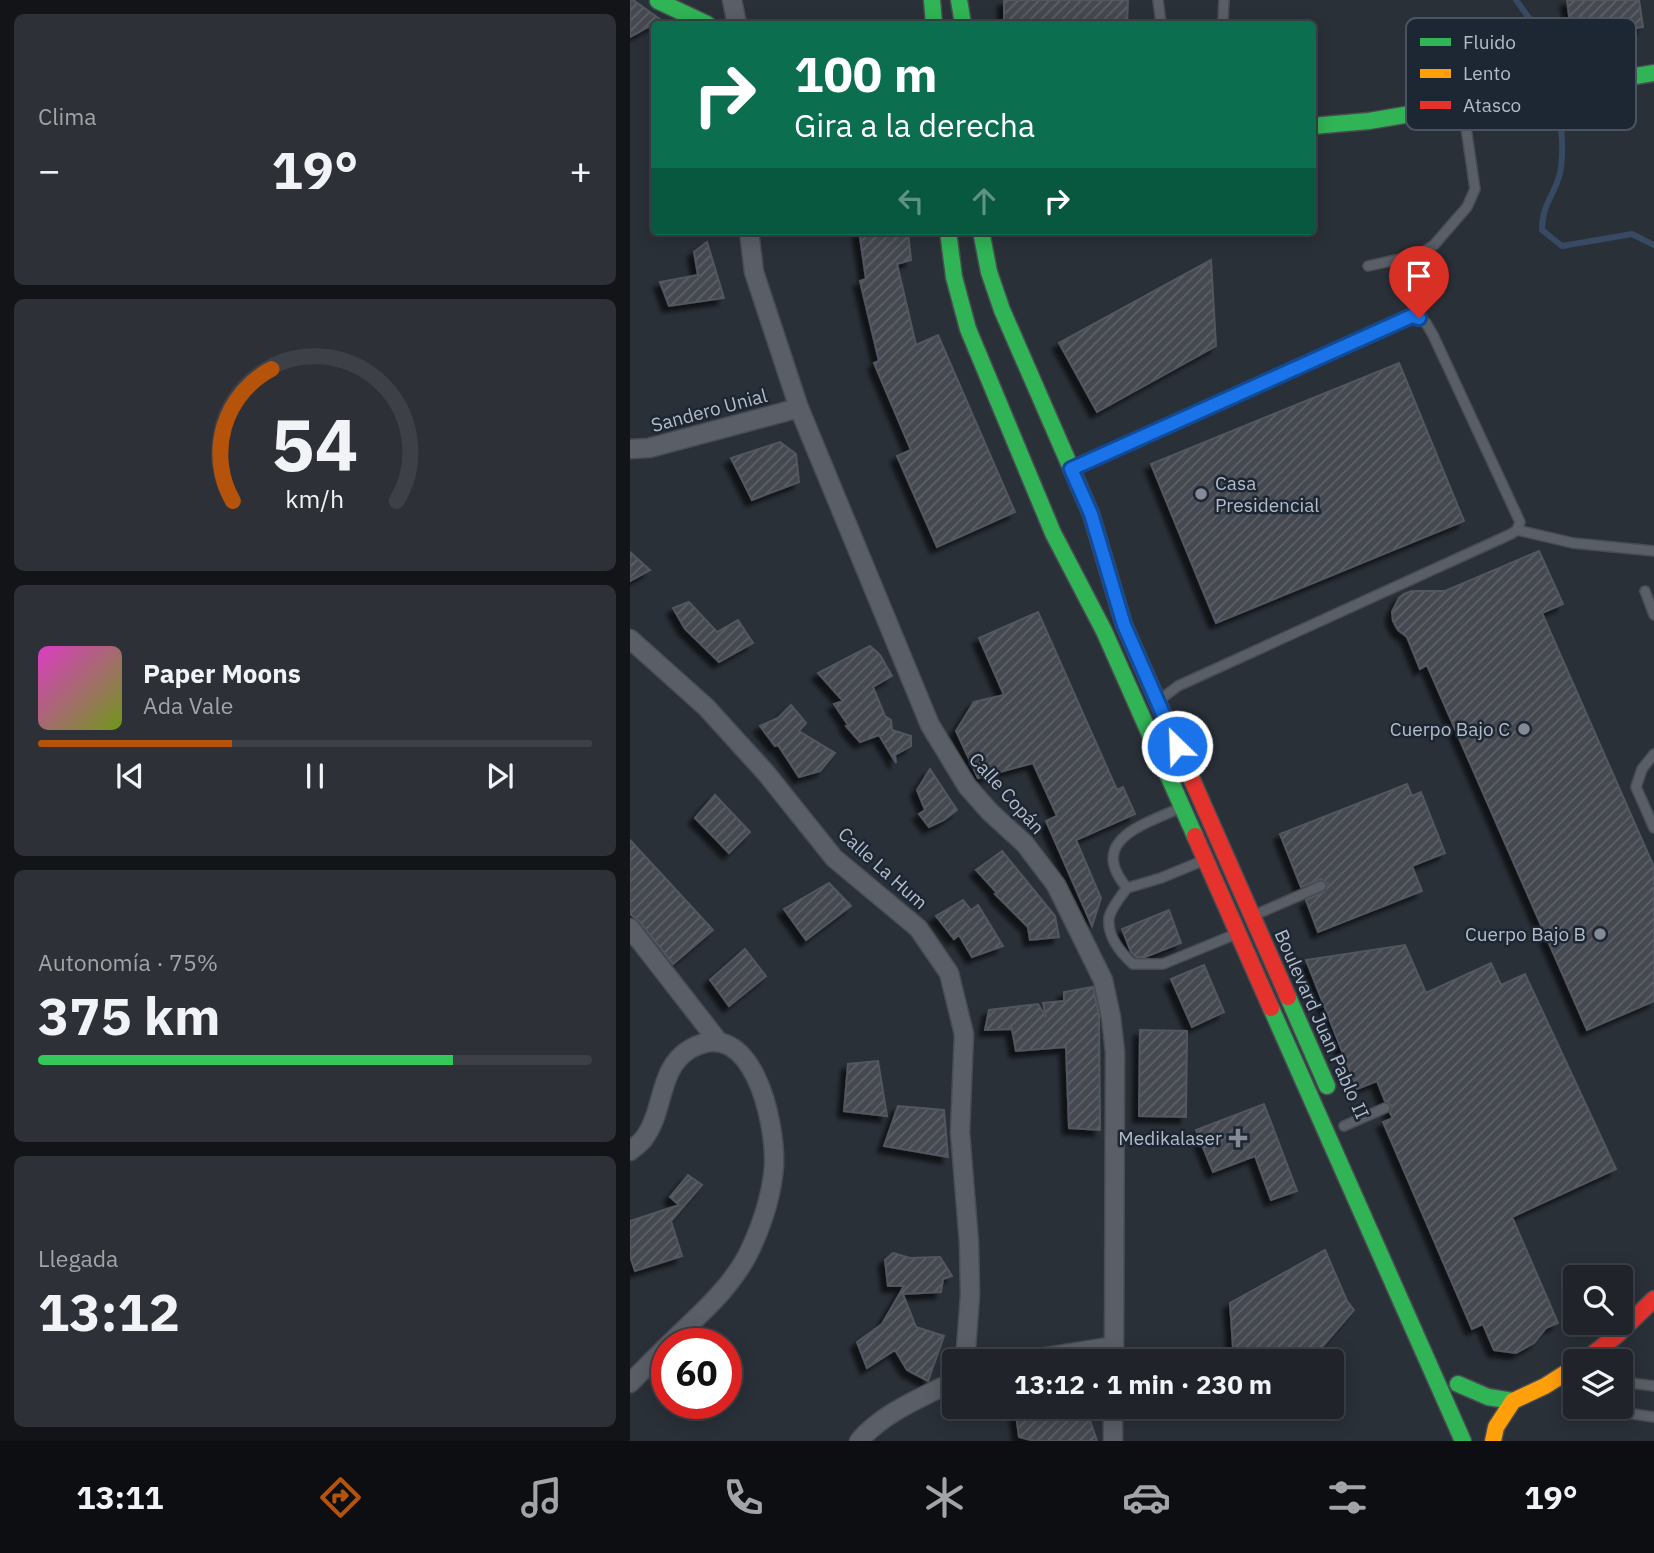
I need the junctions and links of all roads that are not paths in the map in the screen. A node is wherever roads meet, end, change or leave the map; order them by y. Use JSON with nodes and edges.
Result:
{"nodes":[{"id":1,"x":732,"y":0,"type":"edge"},
{"id":2,"x":922,"y":0,"type":"edge"},
{"id":3,"x":932,"y":0,"type":"edge"},
{"id":4,"x":959,"y":0,"type":"edge"},
{"id":5,"x":1158,"y":0,"type":"edge"},
{"id":6,"x":1224,"y":0,"type":"edge"},
{"id":7,"x":657,"y":1,"type":"edge"},
{"id":8,"x":1223,"y":20,"type":"dead end"},
{"id":9,"x":686,"y":21,"type":"edge"},
{"id":10,"x":700,"y":21,"type":"edge"},
{"id":11,"x":736,"y":21,"type":"edge"},
{"id":12,"x":923,"y":21,"type":"edge"},
{"id":13,"x":934,"y":21,"type":"edge"},
{"id":14,"x":963,"y":21,"type":"edge"},
{"id":15,"x":1161,"y":21,"type":"edge"},
{"id":16,"x":1654,"y":73,"type":"edge"},
{"id":17,"x":1636,"y":76,"type":"edge"},
{"id":18,"x":1406,"y":115,"type":"edge"},
{"id":19,"x":1316,"y":126,"type":"edge"},
{"id":20,"x":1466,"y":130,"type":"edge"},
{"id":21,"x":749,"y":235,"type":"edge"},
{"id":22,"x":949,"y":235,"type":"edge"},
{"id":23,"x":958,"y":235,"type":"edge"},
{"id":24,"x":984,"y":235,"type":"edge"},
{"id":25,"x":1368,"y":266,"type":"dead end"},
{"id":26,"x":799,"y":408,"type":"junction"},
{"id":27,"x":1031,"y":437,"type":"dead end"},
{"id":28,"x":630,"y":449,"type":"edge"},
{"id":29,"x":1071,"y":469,"type":"junction"},
{"id":30,"x":1517,"y":530,"type":"junction"},
{"id":31,"x":1075,"y":538,"type":"dead end"},
{"id":32,"x":1654,"y":551,"type":"edge"},
{"id":33,"x":1088,"y":558,"type":"dead end"},
{"id":34,"x":1645,"y":591,"type":"dead end"},
{"id":35,"x":1654,"y":615,"type":"edge"},
{"id":36,"x":1124,"y":625,"type":"junction"},
{"id":37,"x":1104,"y":631,"type":"junction"},
{"id":38,"x":630,"y":639,"type":"edge"},
{"id":39,"x":1158,"y":701,"type":"junction"},
{"id":40,"x":1654,"y":754,"type":"edge"},
{"id":41,"x":1181,"y":807,"type":"junction"},
{"id":42,"x":1654,"y":828,"type":"edge"},
{"id":43,"x":1205,"y":860,"type":"junction"},
{"id":44,"x":1321,"y":886,"type":"dead end"},
{"id":45,"x":1127,"y":888,"type":"junction"},
{"id":46,"x":1252,"y":916,"type":"junction"},
{"id":47,"x":630,"y":928,"type":"edge"},
{"id":48,"x":1238,"y":933,"type":"junction"},
{"id":49,"x":718,"y":1041,"type":"junction"},
{"id":50,"x":1385,"y":1108,"type":"dead end"},
{"id":51,"x":1341,"y":1120,"type":"joint"},
{"id":52,"x":630,"y":1151,"type":"edge"},
{"id":53,"x":1654,"y":1299,"type":"edge"},
{"id":54,"x":686,"y":1328,"type":"edge"},
{"id":55,"x":966,"y":1349,"type":"edge"},
{"id":56,"x":1114,"y":1349,"type":"edge"},
{"id":57,"x":1604,"y":1349,"type":"edge"},
{"id":58,"x":639,"y":1363,"type":"edge"},
{"id":59,"x":1563,"y":1374,"type":"edge"},
{"id":60,"x":630,"y":1383,"type":"edge"},
{"id":61,"x":1633,"y":1383,"type":"edge"},
{"id":62,"x":1654,"y":1385,"type":"edge"},
{"id":63,"x":942,"y":1387,"type":"edge"},
{"id":64,"x":1513,"y":1401,"type":"junction"},
{"id":65,"x":1468,"y":1407,"type":"dead end"},
{"id":66,"x":1633,"y":1414,"type":"edge"},
{"id":67,"x":1654,"y":1417,"type":"edge"},
{"id":68,"x":1113,"y":1419,"type":"edge"},
{"id":69,"x":859,"y":1441,"type":"edge"},
{"id":70,"x":1113,"y":1441,"type":"edge"},
{"id":71,"x":1463,"y":1441,"type":"edge"},
{"id":72,"x":1493,"y":1441,"type":"edge"}],
"edges":[{"from":1,"to":11,"type":"street"},
{"from":2,"to":12,"type":"main road"},
{"from":3,"to":13,"type":"main road"},
{"from":4,"to":14,"type":"main road"},
{"from":5,"to":15,"type":"lane"},
{"from":6,"to":8,"type":"lane"},
{"from":7,"to":9,"type":"main road"},
{"from":7,"to":10,"type":"main road"},
{"from":16,"to":17,"type":"main road"},
{"from":18,"to":19,"type":"main road"},
{"from":20,"to":25,"type":"lane"},
{"from":21,"to":26,"type":"street","name":"Calle Copán"},
{"from":22,"to":37,"type":"main road","name":"Boulevard Juan Pablo II"},
{"from":23,"to":27,"type":"main road"},
{"from":24,"to":29,"type":"main road","name":"Boulevard Juan Pablo II"},
{"from":26,"to":28,"type":"street","name":"Sandero Unial"},
{"from":26,"to":56,"type":"street","name":"Calle Copán"},
{"from":29,"to":30,"type":"lane"},
{"from":29,"to":36,"type":"main road","name":"Boulevard Juan Pablo II"},
{"from":30,"to":32,"type":"lane"},
{"from":30,"to":39,"type":"lane"},
{"from":31,"to":37,"type":"main road","name":"Boulevard Juan Pablo II"},
{"from":33,"to":36,"type":"main road","name":"Boulevard Juan Pablo II"},
{"from":34,"to":35,"type":"lane"},
{"from":36,"to":39,"type":"main road","name":"Boulevard Juan Pablo II"},
{"from":37,"to":41,"type":"main road","name":"Boulevard Juan Pablo II"},
{"from":38,"to":55,"type":"street","name":"Calle La Hum"},
{"from":39,"to":46,"type":"main road","name":"Boulevard Juan Pablo II"},
{"from":40,"to":42,"type":"lane"},
{"from":41,"to":43,"type":"main road","name":"Boulevard Juan Pablo II"},
{"from":41,"to":45,"type":"lane"},
{"from":43,"to":45,"type":"lane"},
{"from":43,"to":48,"type":"main road","name":"Boulevard Juan Pablo II"},
{"from":44,"to":46,"type":"lane"},
{"from":45,"to":48,"type":"lane"},
{"from":46,"to":51,"type":"main road","name":"Boulevard Juan Pablo II"},
{"from":47,"to":49,"type":"street"},
{"from":48,"to":71,"type":"main road","name":"Boulevard Juan Pablo II"},
{"from":49,"to":52,"type":"street"},
{"from":49,"to":54,"type":"street"},
{"from":50,"to":51,"type":"lane"},
{"from":53,"to":57,"type":"main road"},
{"from":58,"to":60,"type":"street"},
{"from":59,"to":64,"type":"main road"},
{"from":61,"to":62,"type":"lane"},
{"from":63,"to":69,"type":"street"},
{"from":64,"to":65,"type":"main road"},
{"from":64,"to":72,"type":"main road"},
{"from":66,"to":67,"type":"lane"},
{"from":68,"to":70,"type":"street"}]}
